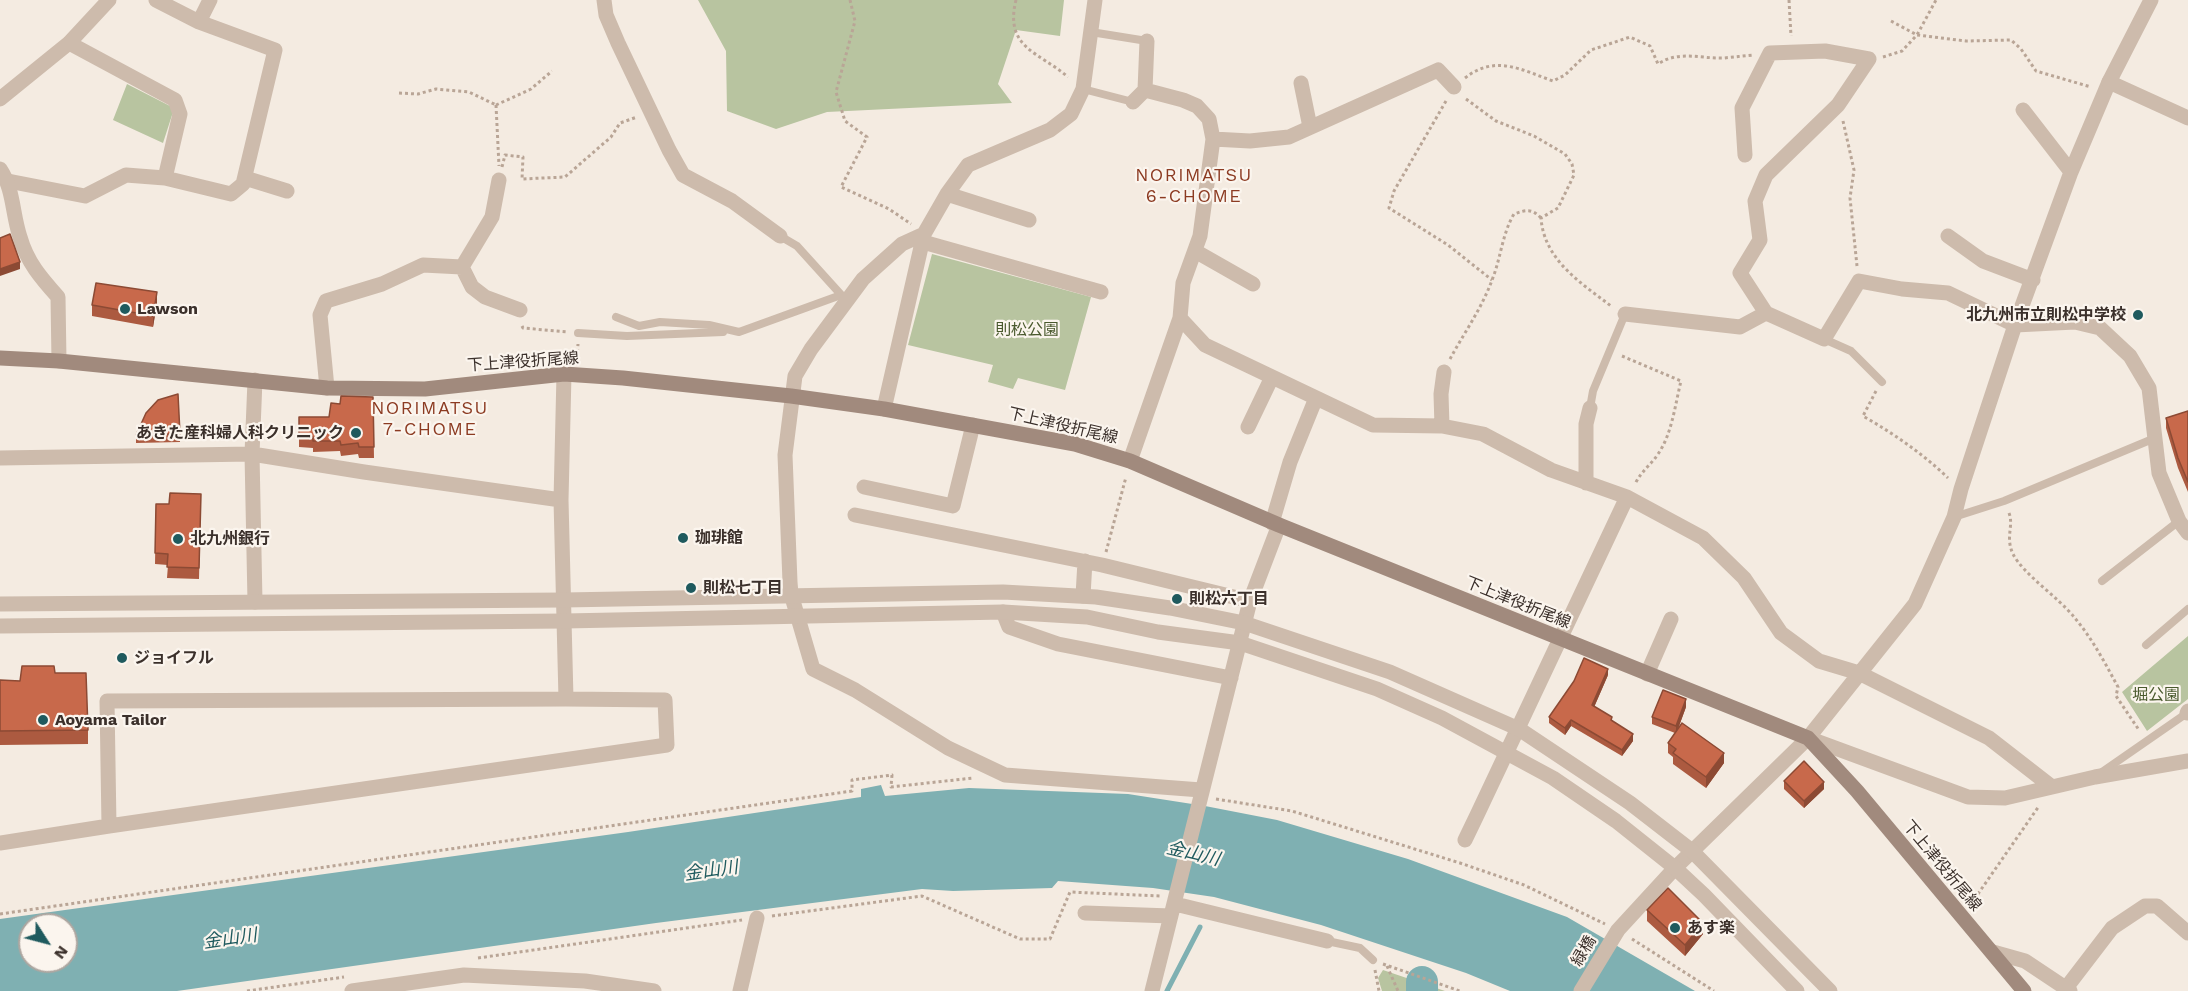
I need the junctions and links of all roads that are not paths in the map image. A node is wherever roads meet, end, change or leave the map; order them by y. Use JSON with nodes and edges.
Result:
{"nodes":[{"id":1,"x":109,"y":0,"type":"edge"},
{"id":2,"x":156,"y":0,"type":"edge"},
{"id":3,"x":210,"y":0,"type":"edge"},
{"id":4,"x":604,"y":0,"type":"edge"},
{"id":5,"x":1095,"y":0,"type":"edge"},
{"id":6,"x":2151,"y":0,"type":"edge"},
{"id":7,"x":199,"y":22,"type":"junction"},
{"id":8,"x":1091,"y":32,"type":"junction"},
{"id":9,"x":1147,"y":41,"type":"joint"},
{"id":10,"x":69,"y":43,"type":"junction"},
{"id":11,"x":1301,"y":83,"type":"dead end"},
{"id":12,"x":1454,"y":87,"type":"road end"},
{"id":13,"x":2107,"y":87,"type":"junction"},
{"id":14,"x":1083,"y":89,"type":"junction"},
{"id":15,"x":1145,"y":90,"type":"junction"},
{"id":16,"x":0,"y":99,"type":"edge"},
{"id":17,"x":1133,"y":102,"type":"joint"},
{"id":18,"x":2023,"y":110,"type":"dead end"},
{"id":19,"x":2188,"y":118,"type":"edge"},
{"id":20,"x":1310,"y":127,"type":"junction"},
{"id":21,"x":1213,"y":139,"type":"junction"},
{"id":22,"x":1745,"y":155,"type":"dead end"},
{"id":23,"x":2071,"y":172,"type":"junction"},
{"id":24,"x":4,"y":175,"type":"edge"},
{"id":25,"x":165,"y":178,"type":"junction"},
{"id":26,"x":245,"y":178,"type":"junction"},
{"id":27,"x":499,"y":180,"type":"road end"},
{"id":28,"x":287,"y":191,"type":"dead end"},
{"id":29,"x":947,"y":194,"type":"junction"},
{"id":30,"x":1029,"y":220,"type":"dead end"},
{"id":31,"x":780,"y":236,"type":"joint"},
{"id":32,"x":1948,"y":236,"type":"dead end"},
{"id":33,"x":924,"y":238,"type":"junction"},
{"id":34,"x":1195,"y":250,"type":"junction"},
{"id":35,"x":462,"y":267,"type":"junction"},
{"id":36,"x":2033,"y":280,"type":"junction"},
{"id":37,"x":1252,"y":284,"type":"dead end"},
{"id":38,"x":1101,"y":292,"type":"dead end"},
{"id":39,"x":843,"y":298,"type":"junction"},
{"id":40,"x":520,"y":310,"type":"road end"},
{"id":41,"x":1766,"y":313,"type":"junction"},
{"id":42,"x":1625,"y":314,"type":"joint"},
{"id":43,"x":616,"y":317,"type":"dead end"},
{"id":44,"x":1180,"y":318,"type":"junction"},
{"id":45,"x":2014,"y":325,"type":"junction"},
{"id":46,"x":739,"y":332,"type":"junction"},
{"id":47,"x":578,"y":333,"type":"road end"},
{"id":48,"x":1824,"y":339,"type":"junction"},
{"id":49,"x":0,"y":358,"type":"edge"},
{"id":50,"x":59,"y":361,"type":"junction"},
{"id":51,"x":570,"y":370,"type":"junction"},
{"id":52,"x":1444,"y":372,"type":"road end"},
{"id":53,"x":1272,"y":377,"type":"junction"},
{"id":54,"x":255,"y":380,"type":"junction"},
{"id":55,"x":1881,"y":382,"type":"road end"},
{"id":56,"x":327,"y":388,"type":"junction"},
{"id":57,"x":791,"y":396,"type":"junction"},
{"id":58,"x":1316,"y":398,"type":"junction"},
{"id":59,"x":1590,"y":408,"type":"joint"},
{"id":60,"x":884,"y":409,"type":"junction"},
{"id":61,"x":973,"y":424,"type":"junction"},
{"id":62,"x":1442,"y":426,"type":"junction"},
{"id":63,"x":1248,"y":427,"type":"dead end"},
{"id":64,"x":2155,"y":438,"type":"junction"},
{"id":65,"x":252,"y":454,"type":"junction"},
{"id":66,"x":0,"y":458,"type":"edge"},
{"id":67,"x":1128,"y":467,"type":"junction"},
{"id":68,"x":1586,"y":483,"type":"junction"},
{"id":69,"x":864,"y":488,"type":"dead end"},
{"id":70,"x":1627,"y":497,"type":"junction"},
{"id":71,"x":561,"y":500,"type":"junction"},
{"id":72,"x":855,"y":515,"type":"dead end"},
{"id":73,"x":1954,"y":517,"type":"junction"},
{"id":74,"x":1275,"y":524,"type":"junction"},
{"id":75,"x":2183,"y":527,"type":"edge"},
{"id":76,"x":1085,"y":561,"type":"junction"},
{"id":77,"x":2102,"y":581,"type":"dead end"},
{"id":78,"x":790,"y":594,"type":"junction"},
{"id":79,"x":1083,"y":596,"type":"junction"},
{"id":80,"x":564,"y":600,"type":"junction"},
{"id":81,"x":1250,"y":601,"type":"junction"},
{"id":82,"x":255,"y":602,"type":"junction"},
{"id":83,"x":0,"y":604,"type":"edge"},
{"id":84,"x":2188,"y":609,"type":"edge"},
{"id":85,"x":1003,"y":612,"type":"junction"},
{"id":86,"x":797,"y":616,"type":"junction"},
{"id":87,"x":1671,"y":619,"type":"dead end"},
{"id":88,"x":565,"y":621,"type":"junction"},
{"id":89,"x":1244,"y":623,"type":"junction"},
{"id":90,"x":0,"y":626,"type":"edge"},
{"id":91,"x":1559,"y":639,"type":"junction"},
{"id":92,"x":1240,"y":643,"type":"junction"},
{"id":93,"x":2146,"y":645,"type":"dead end"},
{"id":94,"x":1859,"y":673,"type":"junction"},
{"id":95,"x":1647,"y":674,"type":"junction"},
{"id":96,"x":1231,"y":678,"type":"junction"},
{"id":97,"x":566,"y":699,"type":"junction"},
{"id":98,"x":2187,"y":712,"type":"edge"},
{"id":99,"x":1520,"y":729,"type":"junction"},
{"id":100,"x":1808,"y":738,"type":"junction"},
{"id":101,"x":1508,"y":752,"type":"junction"},
{"id":102,"x":2188,"y":761,"type":"edge"},
{"id":103,"x":2095,"y":777,"type":"junction"},
{"id":104,"x":2052,"y":787,"type":"junction"},
{"id":105,"x":1201,"y":793,"type":"junction"},
{"id":106,"x":109,"y":825,"type":"junction"},
{"id":107,"x":1465,"y":840,"type":"dead end"},
{"id":108,"x":0,"y":843,"type":"edge"},
{"id":109,"x":1692,"y":851,"type":"junction"},
{"id":110,"x":1675,"y":868,"type":"junction"},
{"id":111,"x":1174,"y":906,"type":"junction"},
{"id":112,"x":1085,"y":913,"type":"dead end"},
{"id":113,"x":757,"y":918,"type":"road end"},
{"id":114,"x":2188,"y":933,"type":"edge"},
{"id":115,"x":1327,"y":941,"type":"joint"},
{"id":116,"x":1993,"y":952,"type":"junction"},
{"id":117,"x":1373,"y":960,"type":"road end"},
{"id":118,"x":352,"y":984,"type":"edge"},
{"id":119,"x":2068,"y":990,"type":"edge"},
{"id":120,"x":654,"y":991,"type":"edge"},
{"id":121,"x":740,"y":991,"type":"edge"},
{"id":122,"x":1152,"y":991,"type":"edge"},
{"id":123,"x":1581,"y":991,"type":"edge"},
{"id":124,"x":1797,"y":991,"type":"edge"},
{"id":125,"x":1830,"y":991,"type":"edge"},
{"id":126,"x":2024,"y":991,"type":"edge"}],
"edges":[{"from":1,"to":10,"type":"street"},
{"from":2,"to":7,"type":"street"},
{"from":3,"to":7,"type":"street"},
{"from":4,"to":31,"type":"street"},
{"from":5,"to":8,"type":"street"},
{"from":6,"to":13,"type":"street","name":"緑橋"},
{"from":7,"to":26,"type":"street"},
{"from":8,"to":9,"type":"lane"},
{"from":8,"to":14,"type":"street"},
{"from":9,"to":15,"type":"street"},
{"from":10,"to":16,"type":"street"},
{"from":10,"to":25,"type":"street"},
{"from":11,"to":20,"type":"street"},
{"from":12,"to":20,"type":"street"},
{"from":13,"to":19,"type":"street"},
{"from":13,"to":23,"type":"street","name":"緑橋"},
{"from":14,"to":17,"type":"lane"},
{"from":14,"to":29,"type":"street"},
{"from":15,"to":17,"type":"street"},
{"from":15,"to":21,"type":"street"},
{"from":18,"to":23,"type":"street"},
{"from":20,"to":21,"type":"street"},
{"from":21,"to":34,"type":"street"},
{"from":22,"to":41,"type":"street"},
{"from":23,"to":36,"type":"street","name":"緑橋"},
{"from":24,"to":25,"type":"street"},
{"from":24,"to":50,"type":"street"},
{"from":25,"to":26,"type":"street"},
{"from":26,"to":28,"type":"street"},
{"from":27,"to":35,"type":"street"},
{"from":29,"to":30,"type":"street"},
{"from":29,"to":33,"type":"street"},
{"from":31,"to":39,"type":"lane"},
{"from":32,"to":36,"type":"street"},
{"from":33,"to":38,"type":"street"},
{"from":33,"to":39,"type":"street"},
{"from":33,"to":60,"type":"street"},
{"from":34,"to":37,"type":"street"},
{"from":34,"to":44,"type":"street"},
{"from":35,"to":40,"type":"street"},
{"from":35,"to":56,"type":"street"},
{"from":36,"to":45,"type":"street","name":"緑橋"},
{"from":39,"to":46,"type":"lane"},
{"from":39,"to":57,"type":"street"},
{"from":41,"to":42,"type":"street"},
{"from":41,"to":48,"type":"street"},
{"from":42,"to":59,"type":"lane"},
{"from":43,"to":46,"type":"lane"},
{"from":44,"to":53,"type":"street"},
{"from":44,"to":67,"type":"street"},
{"from":45,"to":48,"type":"street"},
{"from":45,"to":64,"type":"street"},
{"from":45,"to":73,"type":"street","name":"緑橋"},
{"from":46,"to":47,"type":"lane"},
{"from":48,"to":55,"type":"lane"},
{"from":49,"to":50,"type":"main road","name":"下上津役折尾線"},
{"from":50,"to":54,"type":"main road","name":"下上津役折尾線"},
{"from":51,"to":56,"type":"main road","name":"下上津役折尾線"},
{"from":51,"to":57,"type":"main road","name":"下上津役折尾線"},
{"from":51,"to":71,"type":"street"},
{"from":52,"to":62,"type":"street"},
{"from":53,"to":58,"type":"street"},
{"from":53,"to":63,"type":"street"},
{"from":54,"to":56,"type":"main road","name":"下上津役折尾線"},
{"from":54,"to":65,"type":"street"},
{"from":57,"to":60,"type":"main road","name":"下上津役折尾線"},
{"from":57,"to":78,"type":"street"},
{"from":58,"to":62,"type":"street"},
{"from":58,"to":74,"type":"street"},
{"from":59,"to":68,"type":"street"},
{"from":60,"to":61,"type":"main road","name":"下上津役折尾線"},
{"from":61,"to":67,"type":"main road","name":"下上津役折尾線"},
{"from":61,"to":69,"type":"street"},
{"from":62,"to":68,"type":"street"},
{"from":64,"to":73,"type":"lane"},
{"from":64,"to":75,"type":"street"},
{"from":65,"to":66,"type":"street"},
{"from":65,"to":71,"type":"street"},
{"from":65,"to":82,"type":"street"},
{"from":67,"to":74,"type":"main road","name":"下上津役折尾線"},
{"from":68,"to":70,"type":"street"},
{"from":70,"to":91,"type":"street"},
{"from":70,"to":94,"type":"street"},
{"from":71,"to":80,"type":"street"},
{"from":72,"to":76,"type":"street"},
{"from":73,"to":94,"type":"street","name":"緑橋"},
{"from":74,"to":81,"type":"street"},
{"from":74,"to":91,"type":"main road","name":"下上津役折尾線"},
{"from":75,"to":77,"type":"lane"},
{"from":76,"to":79,"type":"street"},
{"from":76,"to":81,"type":"street"},
{"from":78,"to":79,"type":"street"},
{"from":78,"to":80,"type":"street"},
{"from":78,"to":86,"type":"street"},
{"from":79,"to":89,"type":"street"},
{"from":80,"to":82,"type":"street"},
{"from":80,"to":88,"type":"street"},
{"from":81,"to":89,"type":"street"},
{"from":82,"to":83,"type":"street"},
{"from":84,"to":93,"type":"lane"},
{"from":85,"to":86,"type":"street"},
{"from":85,"to":92,"type":"street"},
{"from":85,"to":96,"type":"street"},
{"from":86,"to":88,"type":"street"},
{"from":86,"to":105,"type":"street"},
{"from":87,"to":95,"type":"street"},
{"from":88,"to":90,"type":"street"},
{"from":88,"to":97,"type":"street"},
{"from":89,"to":92,"type":"street"},
{"from":89,"to":99,"type":"street"},
{"from":91,"to":95,"type":"main road","name":"下上津役折尾線"},
{"from":91,"to":99,"type":"street"},
{"from":92,"to":96,"type":"street"},
{"from":92,"to":101,"type":"street"},
{"from":94,"to":100,"type":"street","name":"緑橋"},
{"from":94,"to":104,"type":"street"},
{"from":95,"to":100,"type":"main road","name":"下上津役折尾線"},
{"from":96,"to":105,"type":"street"},
{"from":97,"to":106,"type":"street"},
{"from":97,"to":106,"type":"street"},
{"from":98,"to":103,"type":"lane"},
{"from":99,"to":101,"type":"street"},
{"from":99,"to":109,"type":"street"},
{"from":100,"to":104,"type":"street"},
{"from":100,"to":109,"type":"street","name":"緑橋"},
{"from":100,"to":116,"type":"main road","name":"下上津役折尾線"},
{"from":101,"to":107,"type":"street"},
{"from":101,"to":110,"type":"street"},
{"from":102,"to":103,"type":"street"},
{"from":103,"to":104,"type":"street"},
{"from":105,"to":111,"type":"street"},
{"from":106,"to":108,"type":"street"},
{"from":109,"to":110,"type":"street","name":"緑橋"},
{"from":109,"to":125,"type":"street"},
{"from":110,"to":123,"type":"street","name":"緑橋"},
{"from":110,"to":124,"type":"street"},
{"from":111,"to":112,"type":"street"},
{"from":111,"to":115,"type":"street"},
{"from":111,"to":122,"type":"street"},
{"from":113,"to":121,"type":"street"},
{"from":114,"to":119,"type":"street"},
{"from":115,"to":117,"type":"lane"},
{"from":116,"to":119,"type":"street"},
{"from":116,"to":126,"type":"main road","name":"下上津役折尾線"},
{"from":118,"to":120,"type":"street"}]}
